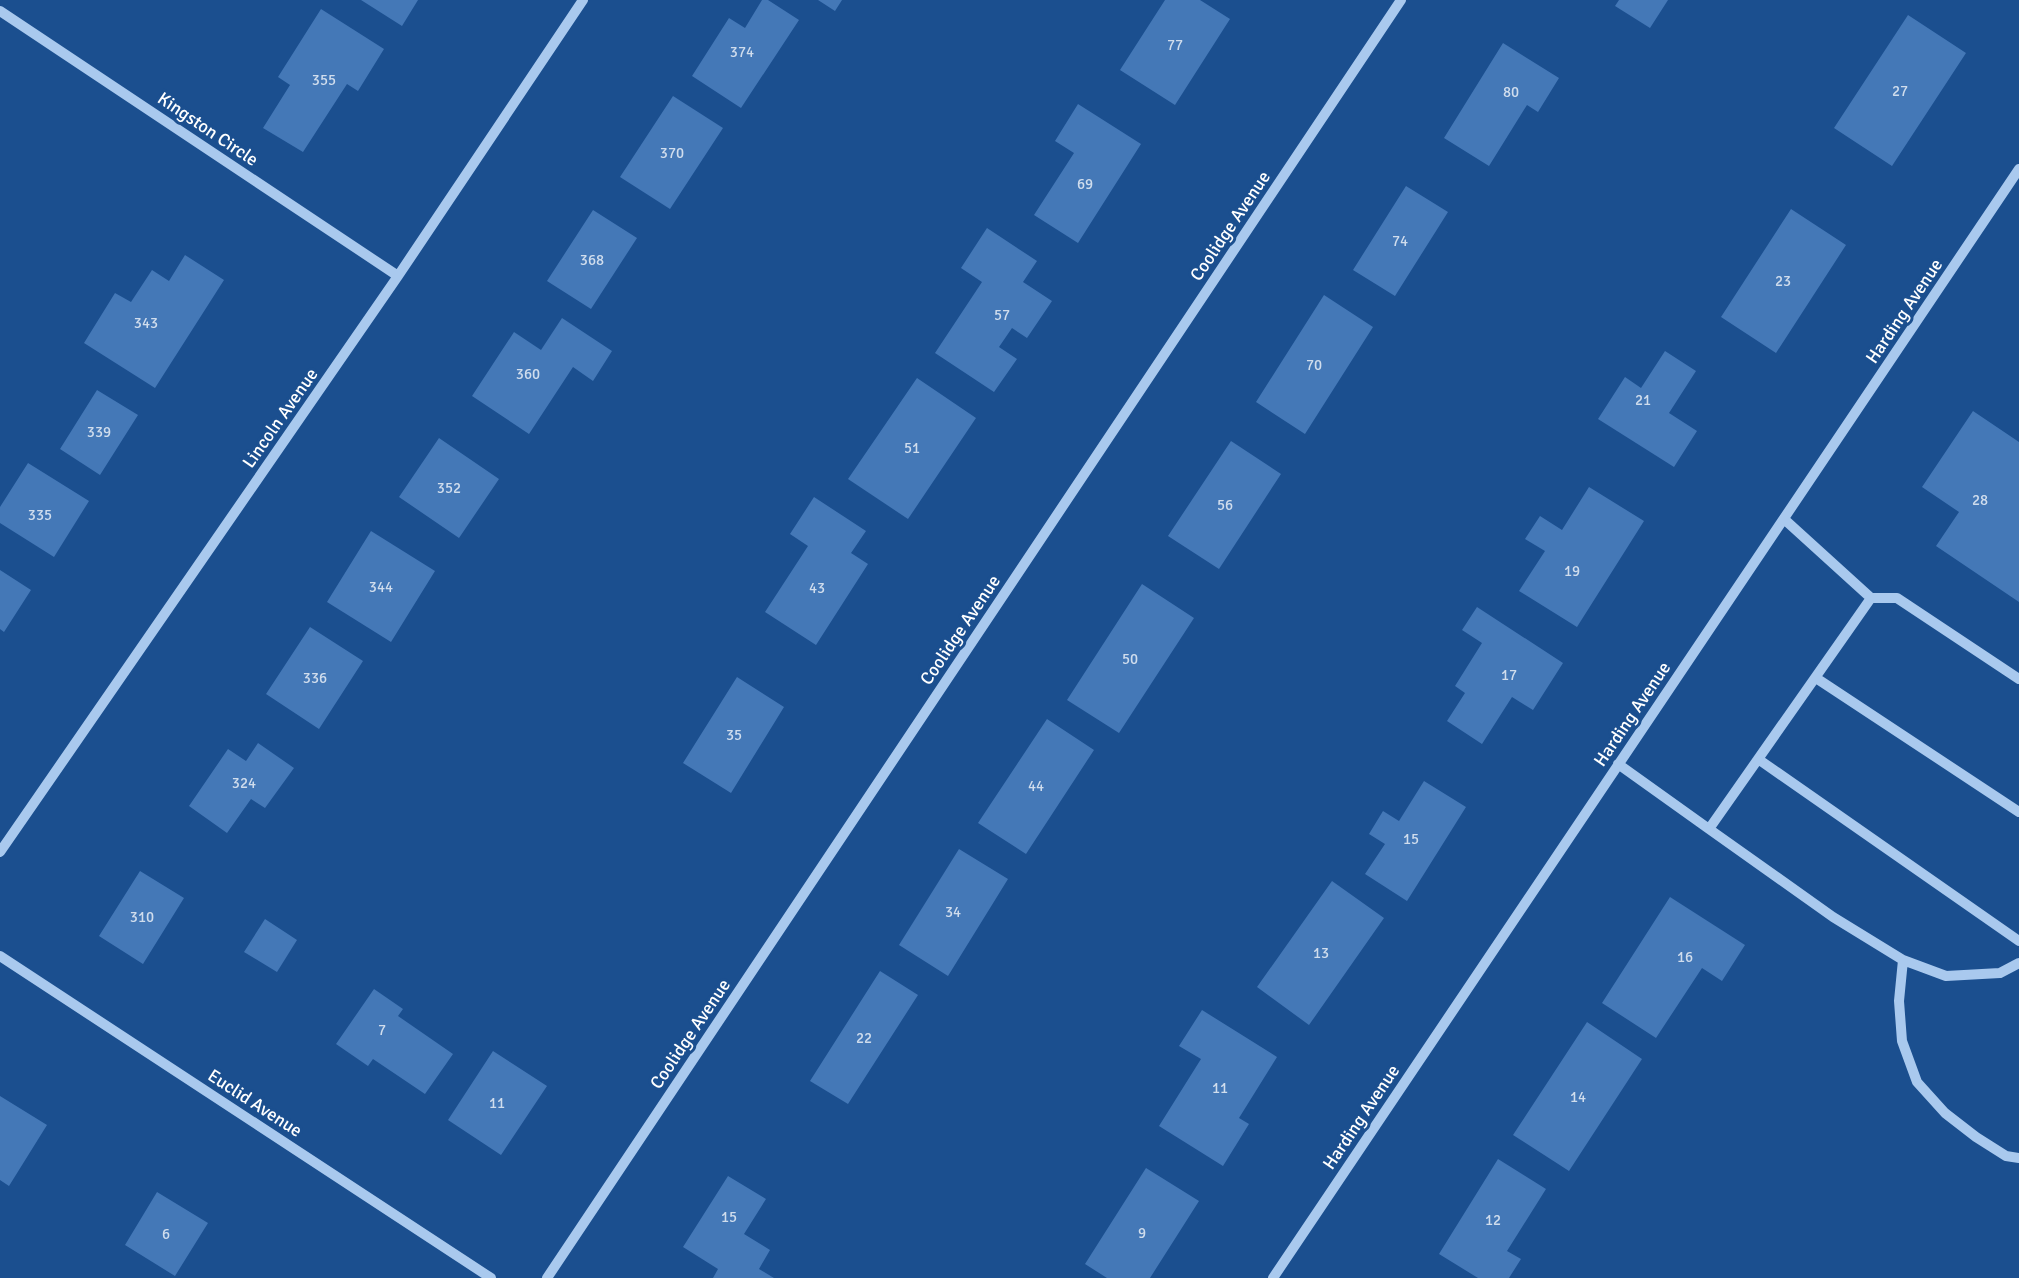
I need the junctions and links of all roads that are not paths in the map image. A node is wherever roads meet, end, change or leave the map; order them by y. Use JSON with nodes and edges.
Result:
{"nodes":[{"id":1,"x":584,"y":0,"type":"edge"},
{"id":2,"x":1401,"y":0,"type":"edge"},
{"id":3,"x":0,"y":11,"type":"edge"},
{"id":4,"x":2019,"y":169,"type":"edge"},
{"id":5,"x":398,"y":276,"type":"junction"},
{"id":6,"x":1784,"y":519,"type":"junction"},
{"id":7,"x":1871,"y":598,"type":"junction"},
{"id":8,"x":1816,"y":678,"type":"junction"},
{"id":9,"x":2019,"y":679,"type":"edge"},
{"id":10,"x":1758,"y":759,"type":"junction"},
{"id":11,"x":1618,"y":764,"type":"junction"},
{"id":12,"x":2019,"y":812,"type":"edge"},
{"id":13,"x":1709,"y":829,"type":"junction"},
{"id":14,"x":0,"y":852,"type":"edge"},
{"id":15,"x":2019,"y":940,"type":"edge"},
{"id":16,"x":0,"y":956,"type":"edge"},
{"id":17,"x":1903,"y":960,"type":"junction"},
{"id":18,"x":2019,"y":963,"type":"edge"},
{"id":19,"x":2019,"y":1158,"type":"edge"},
{"id":20,"x":491,"y":1278,"type":"edge"},
{"id":21,"x":547,"y":1278,"type":"edge"},
{"id":22,"x":1273,"y":1278,"type":"edge"}],
"edges":[{"from":1,"to":5,"type":"street","name":"Lincoln Avenue"},
{"from":2,"to":21,"type":"street","name":"Coolidge Avenue"},
{"from":3,"to":5,"type":"street","name":"Kingston Circle"},
{"from":4,"to":6,"type":"street","name":"Harding Avenue"},
{"from":5,"to":14,"type":"street","name":"Lincoln Avenue"},
{"from":6,"to":7,"type":"street"},
{"from":6,"to":11,"type":"street","name":"Harding Avenue"},
{"from":7,"to":8,"type":"street"},
{"from":7,"to":9,"type":"street"},
{"from":8,"to":10,"type":"street"},
{"from":8,"to":12,"type":"street"},
{"from":10,"to":13,"type":"street"},
{"from":10,"to":15,"type":"street"},
{"from":11,"to":13,"type":"street"},
{"from":11,"to":22,"type":"street","name":"Harding Avenue"},
{"from":13,"to":17,"type":"street"},
{"from":16,"to":20,"type":"street","name":"Euclid Avenue"},
{"from":17,"to":18,"type":"street"},
{"from":17,"to":19,"type":"street"}]}
